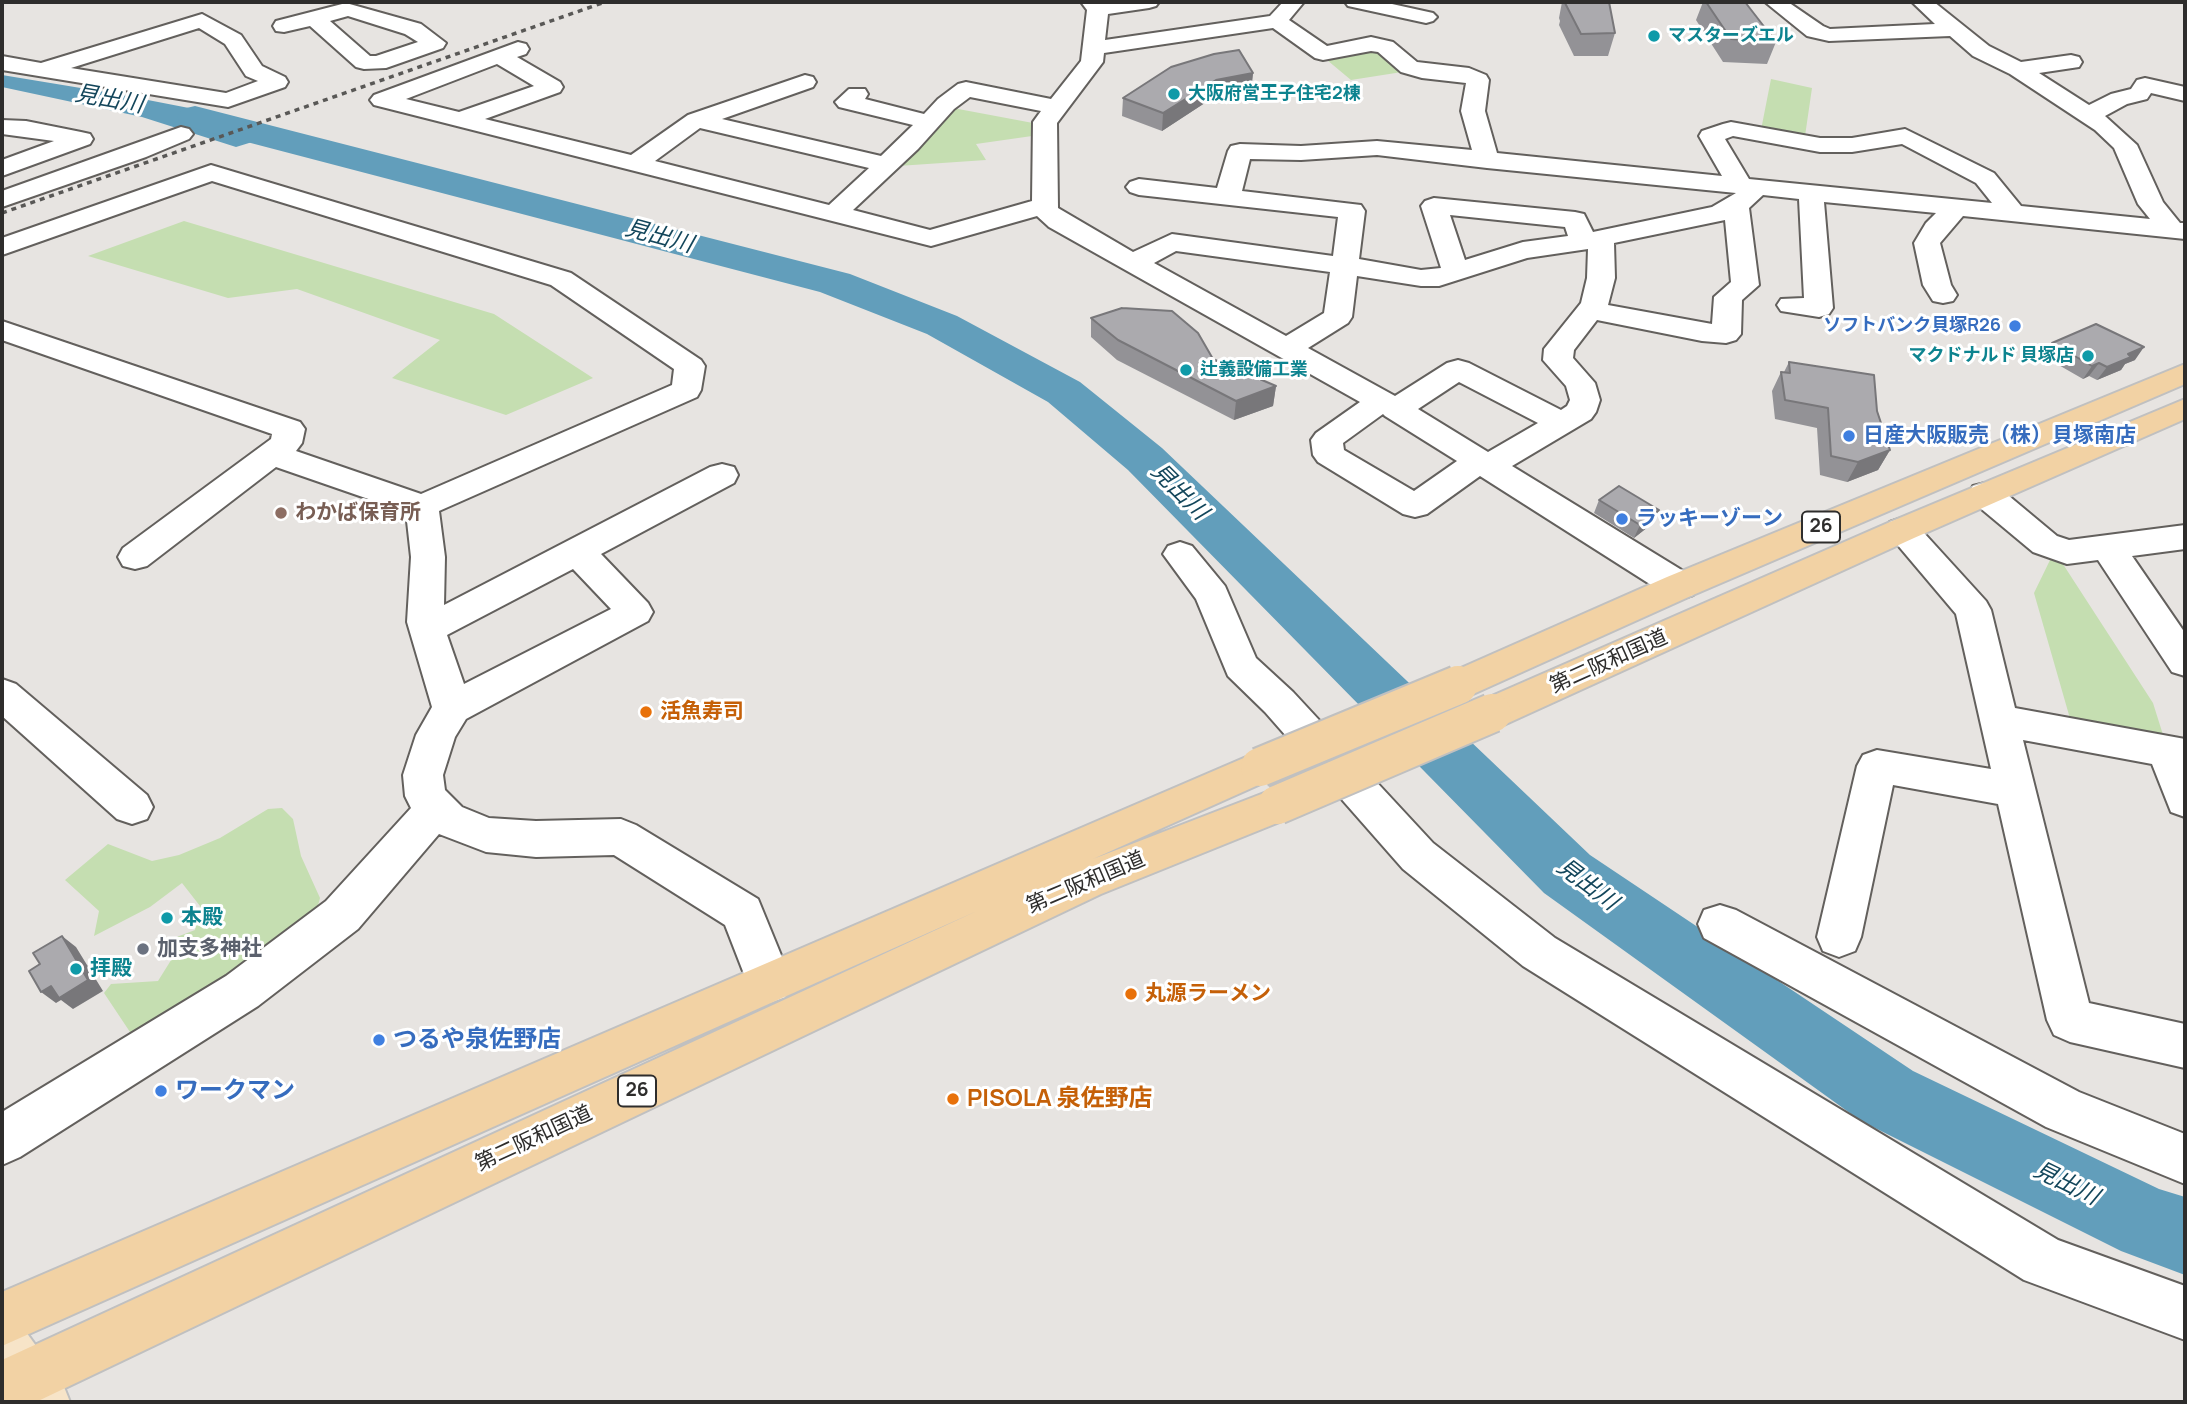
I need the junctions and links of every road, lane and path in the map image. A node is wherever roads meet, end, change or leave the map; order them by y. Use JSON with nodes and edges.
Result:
{"nodes":[{"id":1,"x":1149,"y":2,"type":"edge"},
{"id":2,"x":1294,"y":2,"type":"edge"},
{"id":3,"x":1392,"y":2,"type":"edge"},
{"id":4,"x":1775,"y":2,"type":"edge"},
{"id":5,"x":1922,"y":2,"type":"edge"},
{"id":6,"x":351,"y":5,"type":"edge"},
{"id":7,"x":1349,"y":5,"type":"edge"},
{"id":8,"x":1095,"y":6,"type":"edge"},
{"id":9,"x":316,"y":20,"type":"junction"},
{"id":10,"x":1277,"y":21,"type":"junction"},
{"id":11,"x":284,"y":26,"type":"dead end"},
{"id":12,"x":1955,"y":29,"type":"junction"},
{"id":13,"x":1328,"y":31,"type":"dead end"},
{"id":14,"x":1094,"y":48,"type":"junction"},
{"id":15,"x":1323,"y":53,"type":"junction"},
{"id":16,"x":2071,"y":62,"type":"dead end"},
{"id":17,"x":2,"y":63,"type":"edge"},
{"id":18,"x":2018,"y":69,"type":"junction"},
{"id":19,"x":42,"y":70,"type":"junction"},
{"id":20,"x":805,"y":82,"type":"dead end"},
{"id":21,"x":857,"y":94,"type":"dead end"},
{"id":22,"x":2185,"y":94,"type":"edge"},
{"id":23,"x":1057,"y":107,"type":"junction"},
{"id":24,"x":2088,"y":115,"type":"junction"},
{"id":25,"x":460,"y":120,"type":"junction"},
{"id":26,"x":696,"y":120,"type":"junction"},
{"id":27,"x":929,"y":122,"type":"junction"},
{"id":28,"x":2,"y":127,"type":"edge"},
{"id":29,"x":181,"y":134,"type":"dead end"},
{"id":30,"x":1487,"y":161,"type":"junction"},
{"id":31,"x":634,"y":165,"type":"junction"},
{"id":32,"x":887,"y":165,"type":"junction"},
{"id":33,"x":2,"y":169,"type":"edge"},
{"id":34,"x":1567,"y":169,"type":"junction"},
{"id":35,"x":1139,"y":187,"type":"dead end"},
{"id":36,"x":1744,"y":193,"type":"junction"},
{"id":37,"x":1811,"y":194,"type":"junction"},
{"id":38,"x":1228,"y":196,"type":"junction"},
{"id":39,"x":2,"y":199,"type":"edge"},
{"id":40,"x":1044,"y":206,"type":"junction"},
{"id":41,"x":1956,"y":208,"type":"junction"},
{"id":42,"x":2013,"y":213,"type":"junction"},
{"id":43,"x":834,"y":214,"type":"junction"},
{"id":44,"x":2178,"y":230,"type":"edge"},
{"id":45,"x":1586,"y":233,"type":"junction"},
{"id":46,"x":2,"y":247,"type":"edge"},
{"id":47,"x":1133,"y":263,"type":"junction"},
{"id":48,"x":1345,"y":265,"type":"junction"},
{"id":49,"x":1456,"y":273,"type":"junction"},
{"id":50,"x":1943,"y":295,"type":"dead end"},
{"id":51,"x":1791,"y":304,"type":"dead end"},
{"id":52,"x":1589,"y":310,"type":"junction"},
{"id":53,"x":2,"y":330,"type":"edge"},
{"id":54,"x":1286,"y":348,"type":"junction"},
{"id":55,"x":2185,"y":373,"type":"edge"},
{"id":56,"x":1389,"y":405,"type":"junction"},
{"id":57,"x":2185,"y":408,"type":"edge"},
{"id":58,"x":1562,"y":423,"type":"junction"},
{"id":59,"x":271,"y":454,"type":"junction"},
{"id":60,"x":1484,"y":463,"type":"junction"},
{"id":61,"x":722,"y":475,"type":"dead end"},
{"id":62,"x":1985,"y":494,"type":"junction"},
{"id":63,"x":422,"y":506,"type":"junction"},
{"id":64,"x":1902,"y":530,"type":"junction"},
{"id":65,"x":2185,"y":537,"type":"edge"},
{"id":66,"x":2107,"y":546,"type":"junction"},
{"id":67,"x":578,"y":552,"type":"junction"},
{"id":68,"x":1180,"y":554,"type":"dead end"},
{"id":69,"x":135,"y":557,"type":"dead end"},
{"id":70,"x":1680,"y":586,"type":"junction"},
{"id":71,"x":427,"y":629,"type":"junction"},
{"id":72,"x":2165,"y":646,"type":"edge"},
{"id":73,"x":2,"y":694,"type":"edge"},
{"id":74,"x":452,"y":708,"type":"junction"},
{"id":75,"x":1999,"y":720,"type":"junction"},
{"id":76,"x":2176,"y":753,"type":"edge"},
{"id":77,"x":1269,"y":786,"type":"junction"},
{"id":78,"x":2015,"y":789,"type":"junction"},
{"id":79,"x":2185,"y":800,"type":"edge"},
{"id":80,"x":132,"y":807,"type":"dead end"},
{"id":81,"x":436,"y":808,"type":"junction"},
{"id":82,"x":1720,"y":924,"type":"dead end"},
{"id":83,"x":1839,"y":937,"type":"dead end"},
{"id":84,"x":769,"y":982,"type":"junction"},
{"id":85,"x":2185,"y":1046,"type":"edge"},
{"id":86,"x":2,"y":1140,"type":"edge"},
{"id":87,"x":2185,"y":1159,"type":"edge"},
{"id":88,"x":2185,"y":1314,"type":"edge"},
{"id":89,"x":2,"y":1320,"type":"edge"},
{"id":90,"x":17,"y":1378,"type":"edge"}],
"edges":[{"from":1,"to":8,"type":"street"},
{"from":2,"to":10,"type":"street"},
{"from":3,"to":7,"type":"street"},
{"from":4,"to":12,"type":"street"},
{"from":5,"to":12,"type":"street"},
{"from":6,"to":9,"type":"street"},
{"from":6,"to":9,"type":"street"},
{"from":8,"to":14,"type":"street"},
{"from":9,"to":11,"type":"street"},
{"from":10,"to":14,"type":"street"},
{"from":10,"to":15,"type":"street"},
{"from":12,"to":18,"type":"street"},
{"from":13,"to":15,"type":"street"},
{"from":14,"to":23,"type":"street"},
{"from":15,"to":30,"type":"street"},
{"from":16,"to":18,"type":"street"},
{"from":17,"to":19,"type":"street"},
{"from":18,"to":24,"type":"street"},
{"from":19,"to":19,"type":"street"},
{"from":20,"to":26,"type":"street"},
{"from":21,"to":27,"type":"street"},
{"from":22,"to":24,"type":"street"},
{"from":23,"to":27,"type":"street"},
{"from":23,"to":40,"type":"street"},
{"from":24,"to":44,"type":"street"},
{"from":25,"to":25,"type":"street"},
{"from":25,"to":31,"type":"street"},
{"from":26,"to":31,"type":"street"},
{"from":26,"to":32,"type":"street"},
{"from":27,"to":32,"type":"street"},
{"from":28,"to":33,"type":"street"},
{"from":29,"to":39,"type":"street"},
{"from":30,"to":34,"type":"street"},
{"from":30,"to":38,"type":"street"},
{"from":31,"to":43,"type":"street"},
{"from":32,"to":43,"type":"street"},
{"from":34,"to":36,"type":"street"},
{"from":34,"to":45,"type":"street"},
{"from":35,"to":38,"type":"street"},
{"from":36,"to":37,"type":"street"},
{"from":36,"to":42,"type":"street"},
{"from":36,"to":45,"type":"street"},
{"from":36,"to":52,"type":"street"},
{"from":37,"to":41,"type":"street"},
{"from":37,"to":51,"type":"street"},
{"from":38,"to":48,"type":"street"},
{"from":40,"to":43,"type":"street"},
{"from":40,"to":47,"type":"street"},
{"from":41,"to":42,"type":"street"},
{"from":41,"to":50,"type":"street"},
{"from":42,"to":44,"type":"street"},
{"from":45,"to":49,"type":"street"},
{"from":45,"to":49,"type":"street"},
{"from":45,"to":52,"type":"street"},
{"from":46,"to":63,"type":"street"},
{"from":47,"to":48,"type":"street"},
{"from":47,"to":54,"type":"street"},
{"from":48,"to":49,"type":"street"},
{"from":48,"to":54,"type":"street"},
{"from":52,"to":58,"type":"street"},
{"from":53,"to":59,"type":"street"},
{"from":54,"to":56,"type":"street"},
{"from":55,"to":70,"type":"highway","name":"第二阪和国道","number":"26"},
{"from":56,"to":58,"type":"street"},
{"from":56,"to":60,"type":"street"},
{"from":56,"to":60,"type":"street"},
{"from":57,"to":62,"type":"highway","name":"第二阪和国道","number":"26"},
{"from":58,"to":60,"type":"street"},
{"from":59,"to":63,"type":"street"},
{"from":59,"to":69,"type":"street"},
{"from":60,"to":70,"type":"street"},
{"from":61,"to":67,"type":"street"},
{"from":62,"to":64,"type":"highway","name":"第二阪和国道","number":"26"},
{"from":62,"to":66,"type":"street"},
{"from":63,"to":71,"type":"street"},
{"from":64,"to":75,"type":"street"},
{"from":64,"to":77,"type":"highway","name":"第二阪和国道","number":"26","bridge":true},
{"from":65,"to":66,"type":"street"},
{"from":66,"to":72,"type":"street"},
{"from":67,"to":71,"type":"street"},
{"from":67,"to":74,"type":"street"},
{"from":68,"to":88,"type":"street"},
{"from":70,"to":77,"type":"highway","name":"第二阪和国道","number":"26","bridge":true},
{"from":71,"to":74,"type":"street"},
{"from":73,"to":80,"type":"street"},
{"from":74,"to":81,"type":"street"},
{"from":75,"to":76,"type":"street"},
{"from":75,"to":78,"type":"street"},
{"from":76,"to":79,"type":"street"},
{"from":77,"to":84,"type":"highway","name":"第二阪和国道","number":"26"},
{"from":77,"to":90,"type":"highway","name":"第二阪和国道","number":"26"},
{"from":78,"to":83,"type":"street"},
{"from":78,"to":85,"type":"street"},
{"from":81,"to":84,"type":"street"},
{"from":81,"to":86,"type":"street"},
{"from":82,"to":87,"type":"street"},
{"from":84,"to":89,"type":"highway","name":"第二阪和国道","number":"26"}]}
